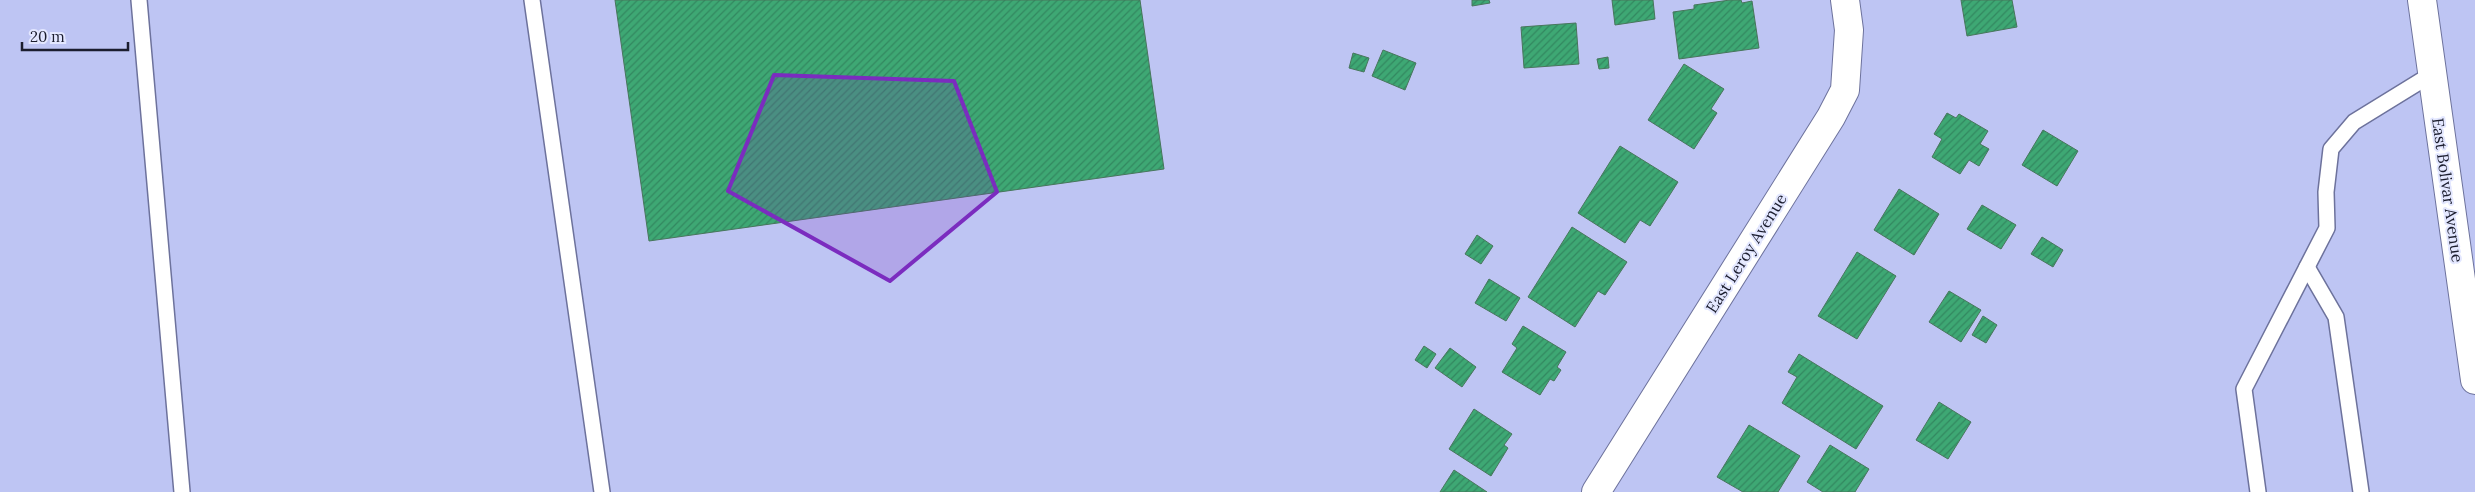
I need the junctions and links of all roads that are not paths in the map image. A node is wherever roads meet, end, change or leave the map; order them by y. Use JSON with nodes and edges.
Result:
{"nodes":[{"id":1,"x":139,"y":0,"type":"edge"},
{"id":2,"x":532,"y":0,"type":"edge"},
{"id":3,"x":1845,"y":0,"type":"edge"},
{"id":4,"x":2422,"y":0,"type":"edge"},
{"id":5,"x":2432,"y":74,"type":"junction"},
{"id":6,"x":2307,"y":267,"type":"junction"},
{"id":7,"x":2475,"y":380,"type":"edge"},
{"id":8,"x":182,"y":492,"type":"edge"},
{"id":9,"x":602,"y":492,"type":"edge"},
{"id":10,"x":1596,"y":492,"type":"edge"},
{"id":11,"x":2258,"y":492,"type":"edge"},
{"id":12,"x":2361,"y":492,"type":"edge"}],
"edges":[{"from":1,"to":8,"type":"lane"},
{"from":2,"to":9,"type":"lane"},
{"from":3,"to":10,"type":"street","name":"East Leroy Avenue"},
{"from":4,"to":5,"type":"street","name":"East Bolivar Avenue"},
{"from":5,"to":6,"type":"lane"},
{"from":5,"to":7,"type":"street","name":"East Bolivar Avenue"},
{"from":6,"to":11,"type":"lane"},
{"from":6,"to":12,"type":"lane"}]}
